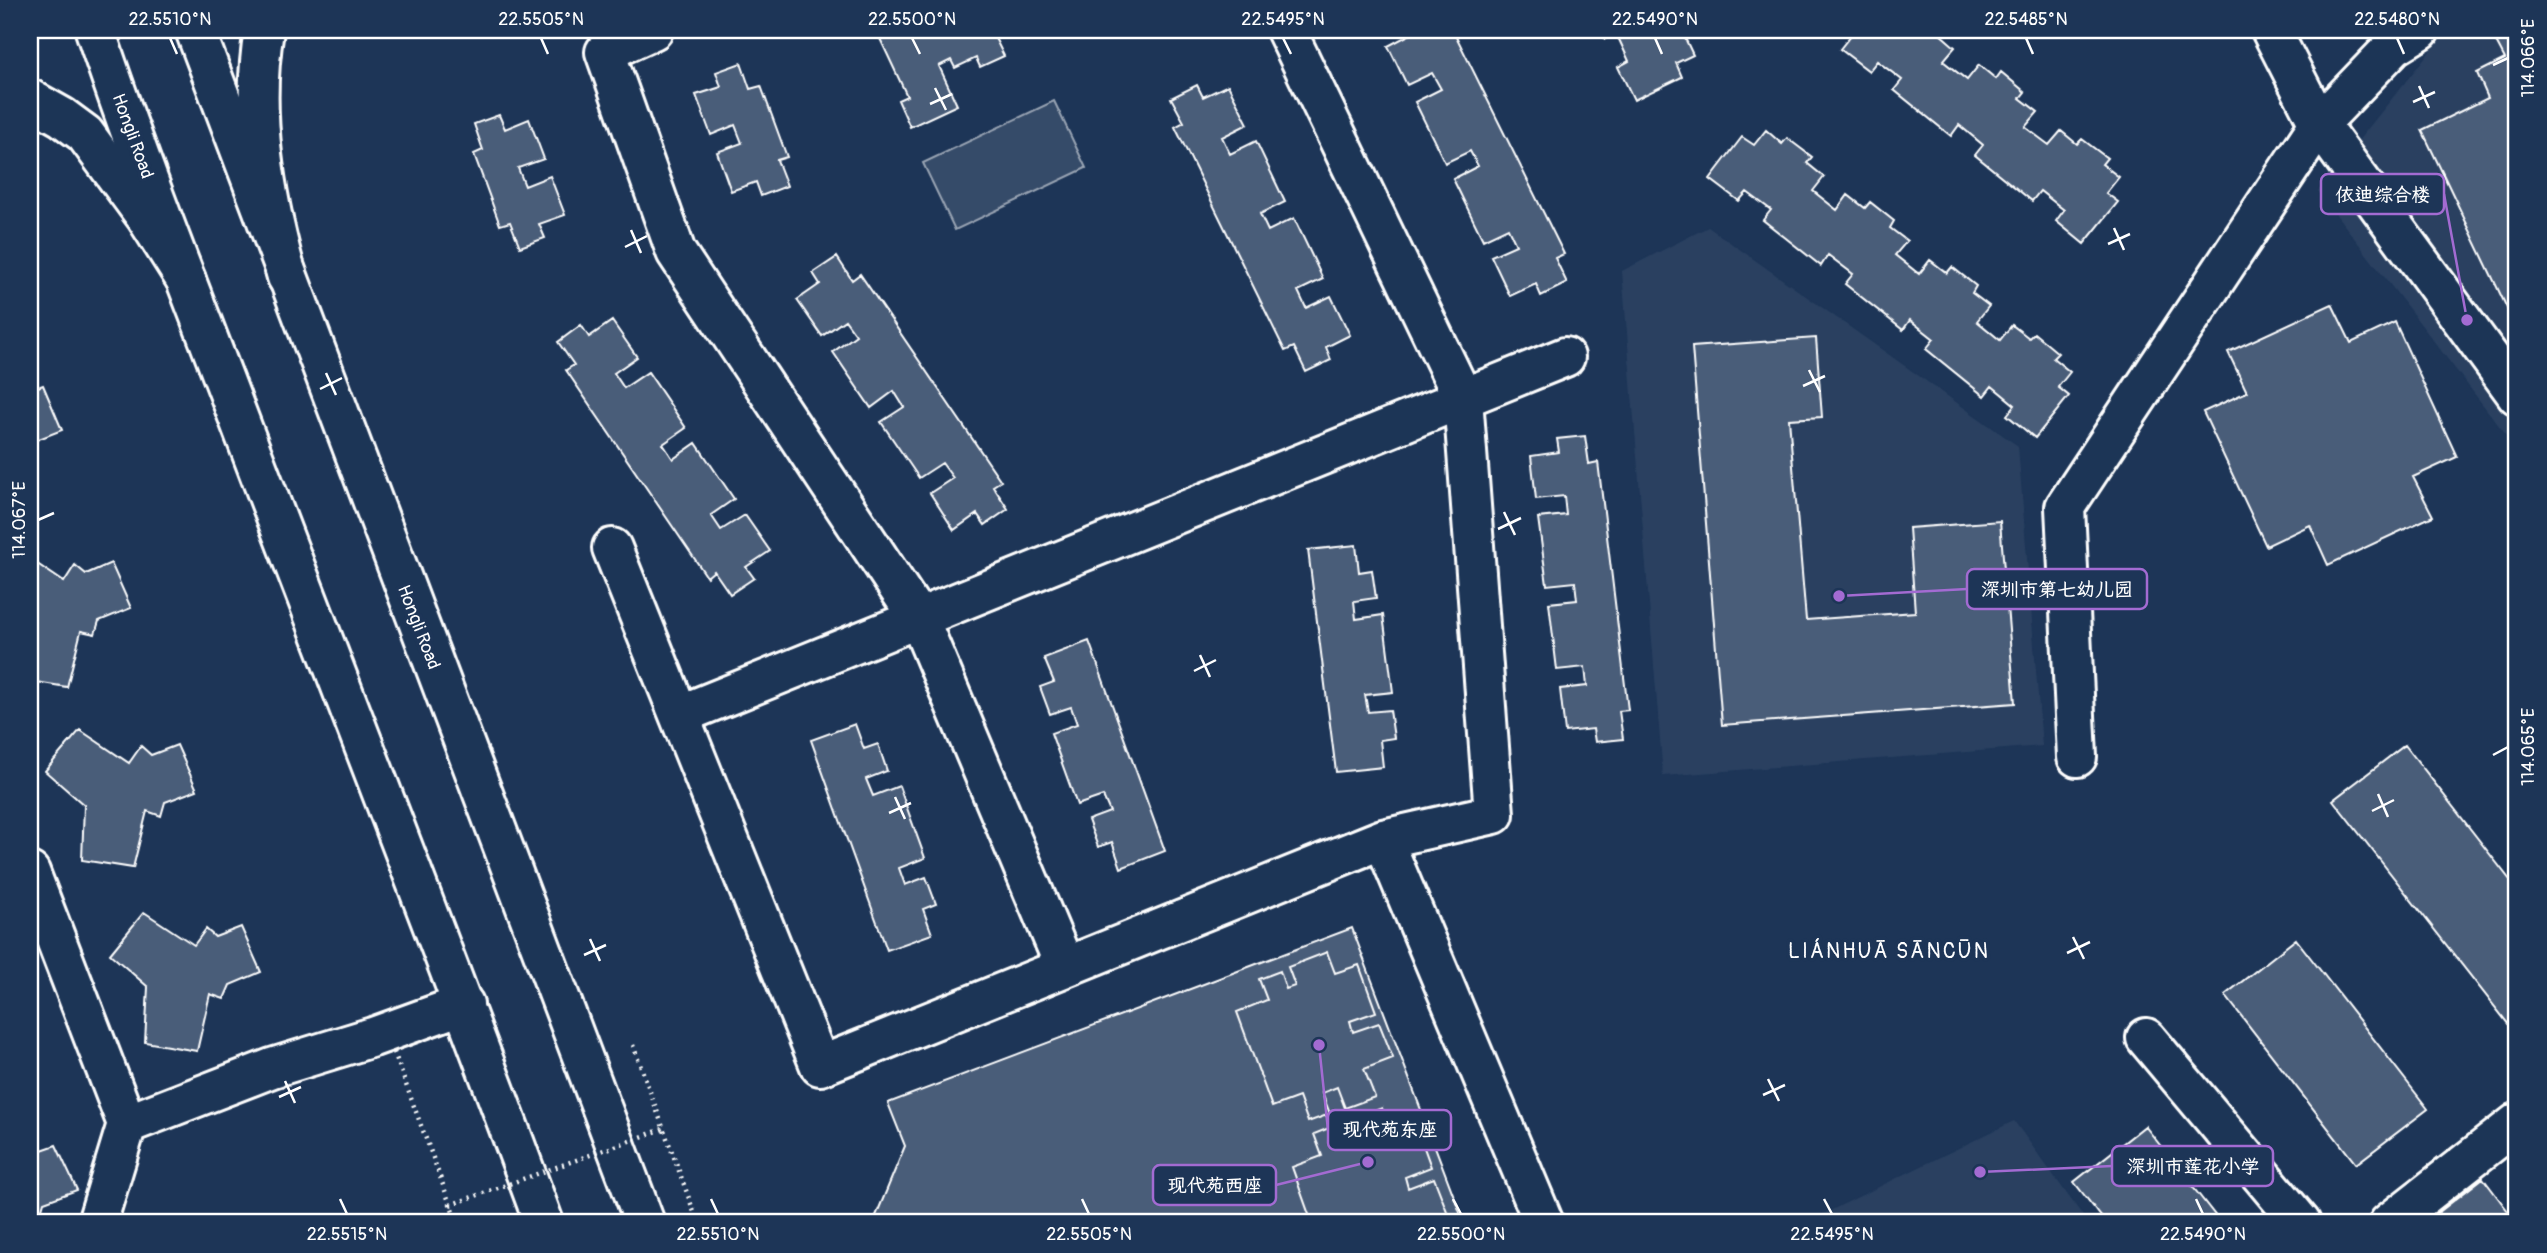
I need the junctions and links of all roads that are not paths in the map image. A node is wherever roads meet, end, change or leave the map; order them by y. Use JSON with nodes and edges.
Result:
{"nodes":[{"id":1,"x":95,"y":30,"type":"edge"},
{"id":2,"x":195,"y":30,"type":"edge"},
{"id":3,"x":264,"y":30,"type":"edge"},
{"id":4,"x":653,"y":30,"type":"edge"},
{"id":5,"x":1286,"y":30,"type":"edge"},
{"id":6,"x":2271,"y":30,"type":"edge"},
{"id":7,"x":2420,"y":30,"type":"edge"},
{"id":8,"x":30,"y":99,"type":"edge"},
{"id":9,"x":2319,"y":124,"type":"junction"},
{"id":10,"x":287,"y":276,"type":"junction"},
{"id":11,"x":186,"y":280,"type":"junction"},
{"id":12,"x":1565,"y":357,"type":"dead end"},
{"id":13,"x":2517,"y":396,"type":"edge"},
{"id":14,"x":1463,"y":398,"type":"junction"},
{"id":15,"x":612,"y":548,"type":"dead end"},
{"id":16,"x":919,"y":619,"type":"junction"},
{"id":17,"x":679,"y":715,"type":"junction"},
{"id":18,"x":2077,"y":757,"type":"dead end"},
{"id":19,"x":1383,"y":839,"type":"junction"},
{"id":20,"x":30,"y":872,"type":"edge"},
{"id":21,"x":1065,"y":967,"type":"junction"},
{"id":22,"x":464,"y":1004,"type":"junction"},
{"id":23,"x":2146,"y":1038,"type":"dead end"},
{"id":24,"x":2517,"y":1123,"type":"edge"},
{"id":25,"x":127,"y":1124,"type":"junction"},
{"id":26,"x":97,"y":1223,"type":"edge"},
{"id":27,"x":544,"y":1223,"type":"edge"},
{"id":28,"x":645,"y":1223,"type":"edge"},
{"id":29,"x":1544,"y":1223,"type":"edge"},
{"id":30,"x":2301,"y":1223,"type":"edge"},
{"id":31,"x":2389,"y":1223,"type":"edge"}],
"edges":[{"from":1,"to":11,"type":"main road","name":"Hongli Road"},
{"from":2,"to":10,"type":"main road","name":"Hongli Road"},
{"from":3,"to":10,"type":"main road"},
{"from":4,"to":16,"type":"main road"},
{"from":5,"to":14,"type":"main road"},
{"from":6,"to":9,"type":"main road"},
{"from":7,"to":9,"type":"main road"},
{"from":8,"to":11,"type":"main road"},
{"from":9,"to":13,"type":"main road"},
{"from":9,"to":18,"type":"main road"},
{"from":10,"to":28,"type":"main road","name":"Hongli Road"},
{"from":11,"to":22,"type":"main road","name":"Hongli Road"},
{"from":12,"to":14,"type":"main road"},
{"from":14,"to":16,"type":"main road"},
{"from":14,"to":19,"type":"main road"},
{"from":15,"to":17,"type":"main road"},
{"from":16,"to":17,"type":"main road"},
{"from":16,"to":21,"type":"main road"},
{"from":17,"to":21,"type":"main road"},
{"from":19,"to":21,"type":"main road"},
{"from":19,"to":29,"type":"main road"},
{"from":20,"to":25,"type":"main road"},
{"from":22,"to":25,"type":"main road"},
{"from":22,"to":27,"type":"main road","name":"Hongli Road"},
{"from":23,"to":30,"type":"main road"},
{"from":24,"to":31,"type":"main road"},
{"from":25,"to":26,"type":"main road"}]}
